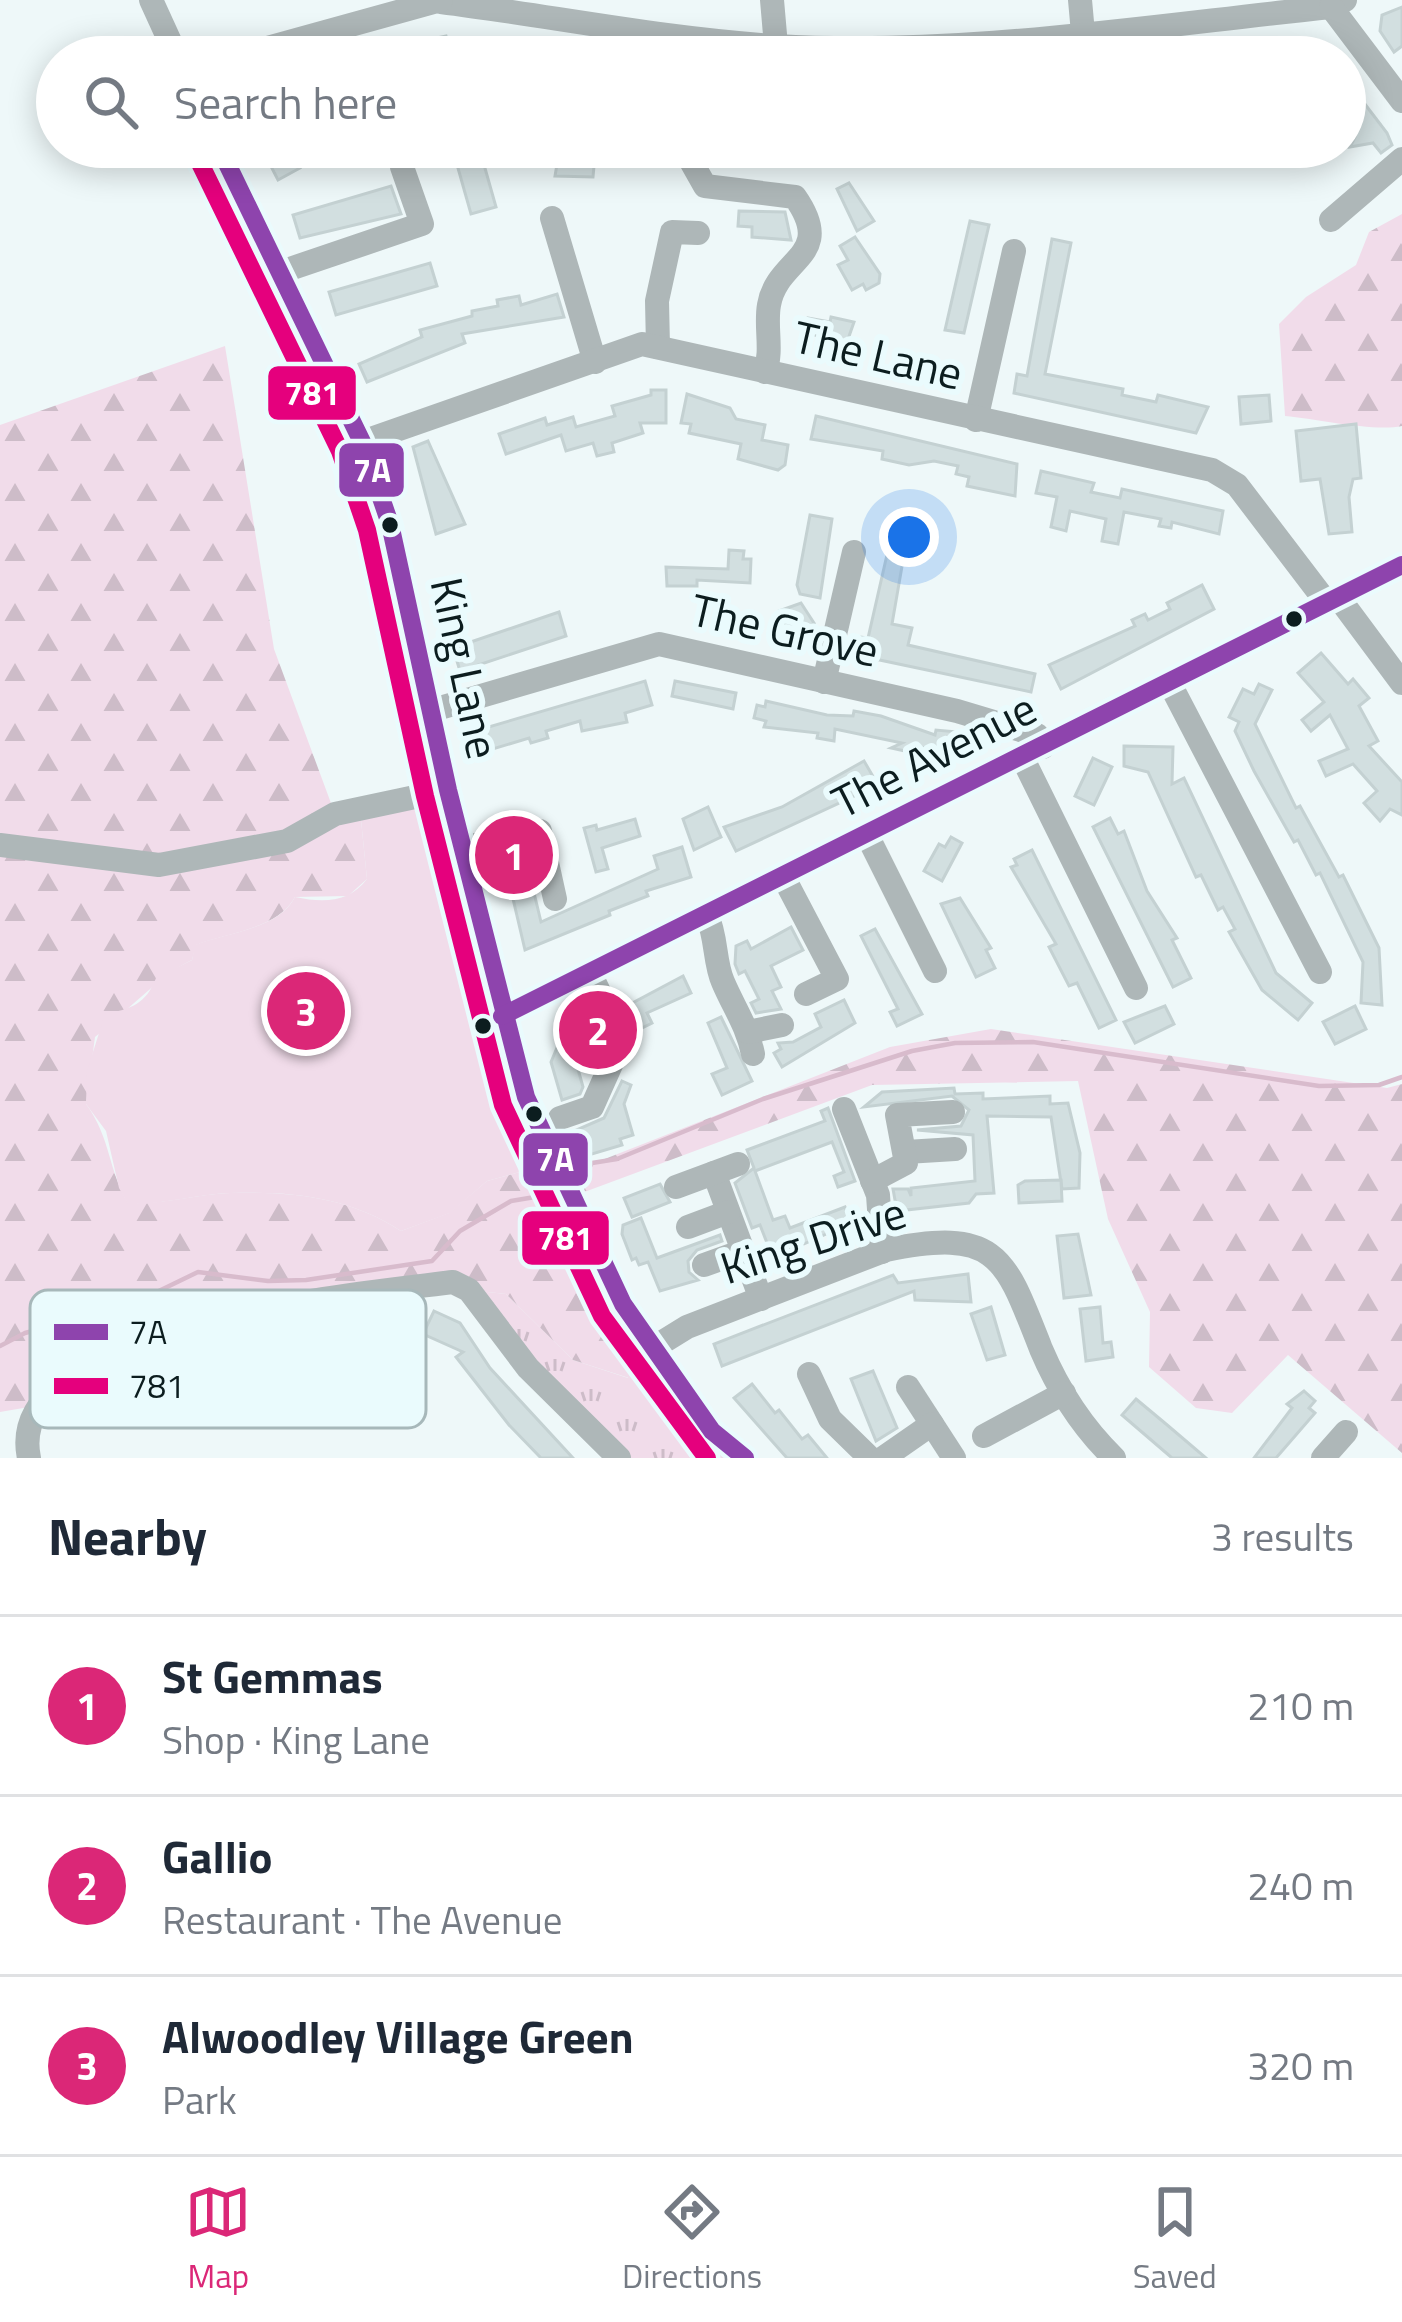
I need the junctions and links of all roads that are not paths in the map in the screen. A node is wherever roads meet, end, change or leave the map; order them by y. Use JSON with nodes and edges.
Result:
{"nodes":[{"id":1,"x":151,"y":0,"type":"edge"},
{"id":2,"x":772,"y":0,"type":"edge"},
{"id":3,"x":1080,"y":0,"type":"edge"},
{"id":4,"x":441,"y":1,"type":"edge"},
{"id":5,"x":1338,"y":3,"type":"edge"},
{"id":6,"x":1246,"y":8,"type":"edge"},
{"id":7,"x":1083,"y":33,"type":"junction"},
{"id":8,"x":167,"y":36,"type":"edge"},
{"id":9,"x":312,"y":36,"type":"edge"},
{"id":10,"x":702,"y":36,"type":"edge"},
{"id":11,"x":775,"y":36,"type":"edge"},
{"id":12,"x":1042,"y":36,"type":"edge"},
{"id":13,"x":1360,"y":36,"type":"edge"},
{"id":14,"x":1366,"y":46,"type":"edge"},
{"id":15,"x":1402,"y":101,"type":"edge"},
{"id":16,"x":1402,"y":159,"type":"edge"},
{"id":17,"x":229,"y":168,"type":"edge"},
{"id":18,"x":403,"y":168,"type":"edge"},
{"id":19,"x":691,"y":168,"type":"edge"},
{"id":20,"x":552,"y":218,"type":"dead end"},
{"id":21,"x":1330,"y":220,"type":"dead end"},
{"id":22,"x":698,"y":233,"type":"dead end"},
{"id":23,"x":1014,"y":251,"type":"dead end"},
{"id":24,"x":278,"y":273,"type":"junction"},
{"id":25,"x":658,"y":347,"type":"junction"},
{"id":26,"x":595,"y":362,"type":"junction"},
{"id":27,"x":765,"y":372,"type":"junction"},
{"id":28,"x":976,"y":420,"type":"junction"},
{"id":29,"x":362,"y":442,"type":"junction"},
{"id":30,"x":854,"y":552,"type":"dead end"},
{"id":31,"x":1402,"y":565,"type":"edge"},
{"id":32,"x":1333,"y":600,"type":"junction"},
{"id":33,"x":824,"y":682,"type":"junction"},
{"id":34,"x":1169,"y":682,"type":"junction"},
{"id":35,"x":1402,"y":683,"type":"edge"},
{"id":36,"x":433,"y":710,"type":"junction"},
{"id":37,"x":1033,"y":752,"type":"junction"},
{"id":38,"x":448,"y":790,"type":"junction"},
{"id":39,"x":412,"y":805,"type":"dead end"},
{"id":40,"x":867,"y":835,"type":"junction"},
{"id":41,"x":0,"y":845,"type":"edge"},
{"id":42,"x":462,"y":848,"type":"junction"},
{"id":43,"x":784,"y":878,"type":"junction"},
{"id":44,"x":555,"y":899,"type":"dead end"},
{"id":45,"x":707,"y":916,"type":"junction"},
{"id":46,"x":935,"y":970,"type":"dead end"},
{"id":47,"x":1320,"y":972,"type":"dead end"},
{"id":48,"x":590,"y":973,"type":"junction"},
{"id":49,"x":1136,"y":988,"type":"dead end"},
{"id":50,"x":806,"y":994,"type":"dead end"},
{"id":51,"x":502,"y":1016,"type":"junction"},
{"id":52,"x":782,"y":1025,"type":"dead end"},
{"id":53,"x":844,"y":1109,"type":"dead end"},
{"id":54,"x":953,"y":1112,"type":"dead end"},
{"id":55,"x":560,"y":1118,"type":"dead end"},
{"id":56,"x":955,"y":1149,"type":"dead end"},
{"id":57,"x":906,"y":1152,"type":"junction"},
{"id":58,"x":872,"y":1181,"type":"junction"},
{"id":59,"x":676,"y":1187,"type":"dead end"},
{"id":60,"x":728,"y":1212,"type":"junction"},
{"id":61,"x":688,"y":1227,"type":"dead end"},
{"id":62,"x":743,"y":1251,"type":"junction"},
{"id":63,"x":882,"y":1252,"type":"junction"},
{"id":64,"x":704,"y":1265,"type":"dead end"},
{"id":65,"x":395,"y":1290,"type":"edge"},
{"id":66,"x":761,"y":1298,"type":"junction"},
{"id":67,"x":652,"y":1348,"type":"junction"},
{"id":68,"x":809,"y":1374,"type":"dead end"},
{"id":69,"x":908,"y":1387,"type":"dead end"},
{"id":70,"x":1064,"y":1393,"type":"junction"},
{"id":71,"x":932,"y":1424,"type":"junction"},
{"id":72,"x":1346,"y":1432,"type":"dead end"},
{"id":73,"x":984,"y":1436,"type":"dead end"},
{"id":74,"x":619,"y":1458,"type":"edge"},
{"id":75,"x":745,"y":1458,"type":"edge"},
{"id":76,"x":869,"y":1458,"type":"edge"},
{"id":77,"x":884,"y":1458,"type":"edge"},
{"id":78,"x":954,"y":1458,"type":"edge"},
{"id":79,"x":1114,"y":1458,"type":"edge"},
{"id":80,"x":1323,"y":1458,"type":"edge"}],
"edges":[{"from":1,"to":8,"type":"street"},
{"from":2,"to":11,"type":"street"},
{"from":3,"to":7,"type":"street"},
{"from":4,"to":9,"type":"street"},
{"from":4,"to":10,"type":"street"},
{"from":5,"to":6,"type":"street"},
{"from":5,"to":13,"type":"street"},
{"from":6,"to":7,"type":"street"},
{"from":7,"to":12,"type":"street"},
{"from":14,"to":15,"type":"street"},
{"from":16,"to":21,"type":"street"},
{"from":17,"to":24,"type":"street","name":"King Lane"},
{"from":18,"to":24,"type":"street"},
{"from":19,"to":27,"type":"street"},
{"from":20,"to":26,"type":"street"},
{"from":22,"to":25,"type":"street"},
{"from":23,"to":28,"type":"street"},
{"from":24,"to":29,"type":"street","name":"King Lane"},
{"from":25,"to":26,"type":"street","name":"The Lane"},
{"from":25,"to":27,"type":"street","name":"The Lane"},
{"from":26,"to":29,"type":"street","name":"The Lane"},
{"from":27,"to":28,"type":"street","name":"The Lane"},
{"from":28,"to":32,"type":"street","name":"The Lane"},
{"from":29,"to":36,"type":"street","name":"King Lane"},
{"from":30,"to":33,"type":"street"},
{"from":31,"to":32,"type":"street","name":"The Avenue"},
{"from":32,"to":34,"type":"street","name":"The Avenue"},
{"from":32,"to":35,"type":"street","name":"The Lane"},
{"from":33,"to":36,"type":"street","name":"The Grove"},
{"from":33,"to":37,"type":"street","name":"The Grove"},
{"from":34,"to":37,"type":"street","name":"The Avenue"},
{"from":34,"to":47,"type":"street"},
{"from":36,"to":38,"type":"street","name":"King Lane"},
{"from":37,"to":40,"type":"street","name":"The Avenue"},
{"from":37,"to":49,"type":"street"},
{"from":38,"to":39,"type":"street"},
{"from":38,"to":41,"type":"street"},
{"from":38,"to":42,"type":"street","name":"King Lane"},
{"from":40,"to":43,"type":"street","name":"The Avenue"},
{"from":40,"to":46,"type":"street"},
{"from":42,"to":44,"type":"street"},
{"from":42,"to":51,"type":"street","name":"King Lane"},
{"from":43,"to":45,"type":"street","name":"The Avenue"},
{"from":43,"to":50,"type":"street"},
{"from":45,"to":48,"type":"street","name":"The Avenue"},
{"from":45,"to":52,"type":"street"},
{"from":48,"to":51,"type":"street","name":"The Avenue"},
{"from":48,"to":55,"type":"street"},
{"from":51,"to":67,"type":"street","name":"King Lane"},
{"from":53,"to":58,"type":"street"},
{"from":54,"to":57,"type":"street"},
{"from":56,"to":57,"type":"street"},
{"from":57,"to":58,"type":"street"},
{"from":58,"to":63,"type":"street"},
{"from":59,"to":60,"type":"street"},
{"from":60,"to":61,"type":"street"},
{"from":60,"to":62,"type":"street"},
{"from":62,"to":64,"type":"street"},
{"from":62,"to":66,"type":"street"},
{"from":63,"to":66,"type":"street","name":"King Drive"},
{"from":63,"to":70,"type":"street","name":"King Drive"},
{"from":65,"to":74,"type":"street"},
{"from":66,"to":67,"type":"street","name":"King Drive"},
{"from":67,"to":75,"type":"street","name":"King Lane"},
{"from":68,"to":76,"type":"street"},
{"from":69,"to":71,"type":"street"},
{"from":70,"to":73,"type":"street"},
{"from":70,"to":79,"type":"street","name":"King Drive"},
{"from":71,"to":77,"type":"street"},
{"from":71,"to":78,"type":"street"},
{"from":72,"to":80,"type":"street"}]}
